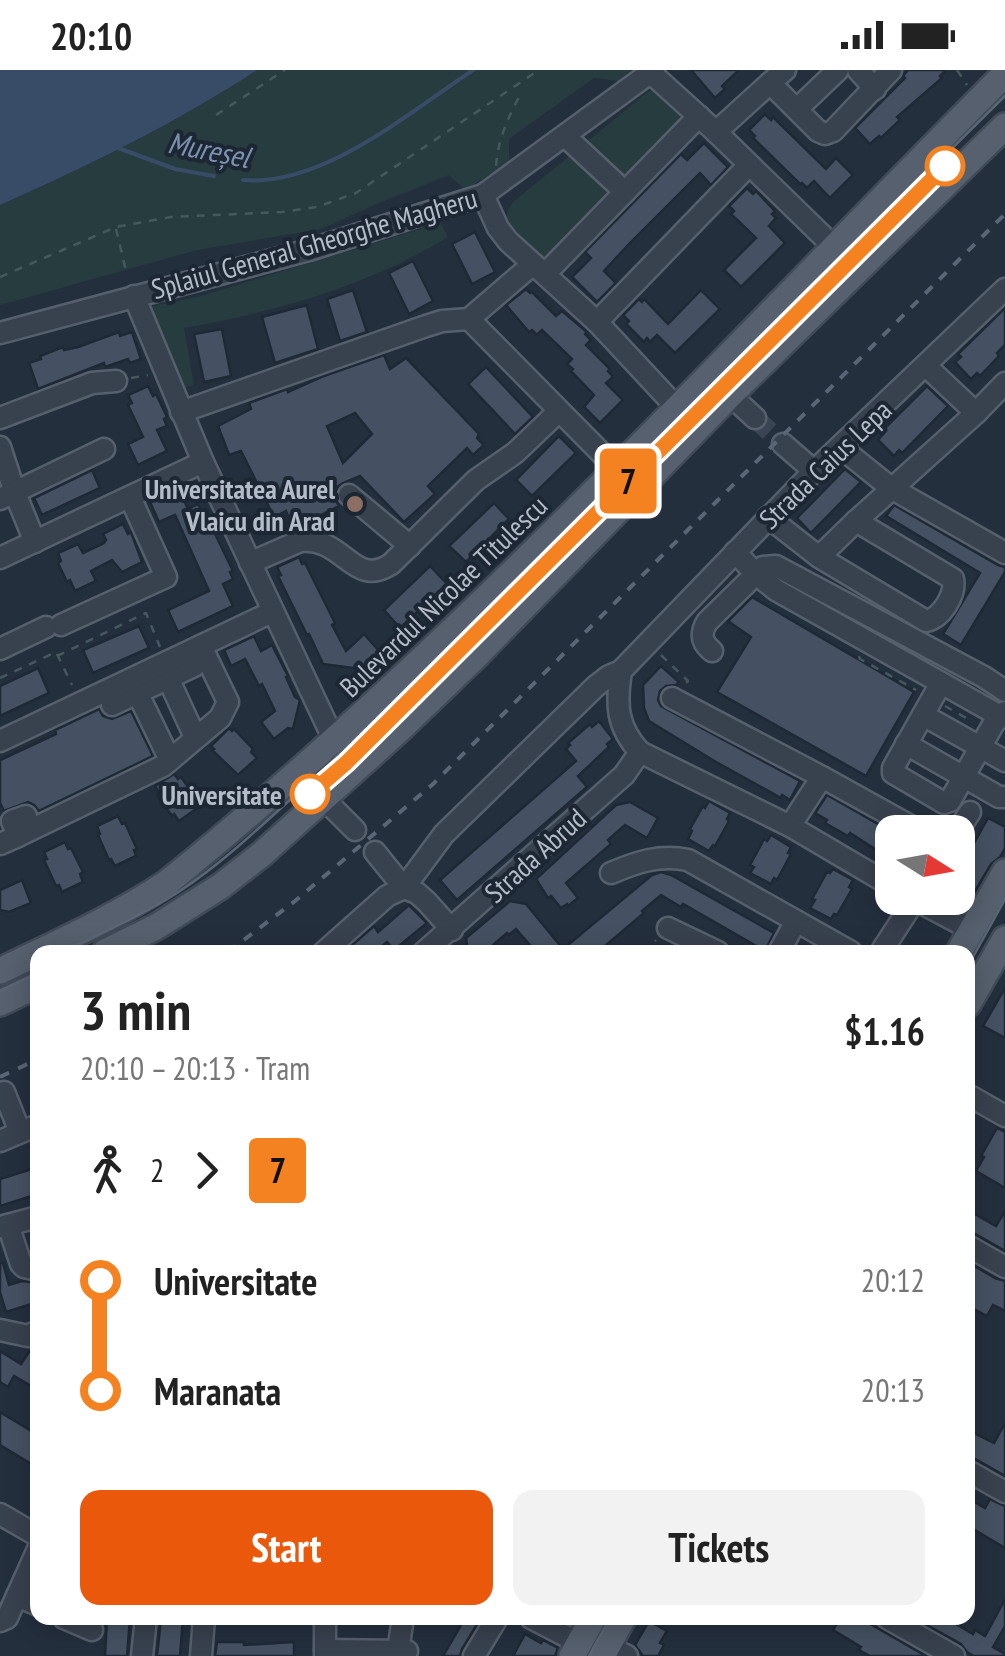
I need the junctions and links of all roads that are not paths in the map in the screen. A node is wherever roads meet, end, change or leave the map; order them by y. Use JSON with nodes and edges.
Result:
{"nodes":[{"id":1,"x":838,"y":70,"type":"edge"},
{"id":2,"x":858,"y":70,"type":"edge"},
{"id":3,"x":891,"y":70,"type":"edge"},
{"id":4,"x":653,"y":72,"type":"edge"},
{"id":5,"x":778,"y":76,"type":"edge"},
{"id":6,"x":1002,"y":76,"type":"edge"},
{"id":7,"x":875,"y":89,"type":"junction"},
{"id":8,"x":797,"y":110,"type":"junction"},
{"id":9,"x":700,"y":116,"type":"junction"},
{"id":10,"x":1005,"y":126,"type":"edge"},
{"id":11,"x":716,"y":132,"type":"junction"},
{"id":12,"x":565,"y":136,"type":"junction"},
{"id":13,"x":749,"y":164,"type":"junction"},
{"id":14,"x":625,"y":192,"type":"junction"},
{"id":15,"x":483,"y":195,"type":"junction"},
{"id":16,"x":834,"y":247,"type":"junction"},
{"id":17,"x":539,"y":269,"type":"junction"},
{"id":18,"x":1005,"y":289,"type":"edge"},
{"id":19,"x":134,"y":296,"type":"junction"},
{"id":20,"x":470,"y":319,"type":"junction"},
{"id":21,"x":597,"y":322,"type":"junction"},
{"id":22,"x":0,"y":333,"type":"edge"},
{"id":23,"x":926,"y":366,"type":"junction"},
{"id":24,"x":116,"y":380,"type":"road end"},
{"id":25,"x":1003,"y":388,"type":"edge"},
{"id":26,"x":730,"y":394,"type":"junction"},
{"id":27,"x":678,"y":408,"type":"junction"},
{"id":28,"x":560,"y":411,"type":"junction"},
{"id":29,"x":181,"y":412,"type":"junction"},
{"id":30,"x":976,"y":413,"type":"junction"},
{"id":31,"x":0,"y":418,"type":"edge"},
{"id":32,"x":755,"y":418,"type":"tunnel mouth"},
{"id":33,"x":783,"y":444,"type":"tunnel mouth"},
{"id":34,"x":840,"y":447,"type":"junction"},
{"id":35,"x":104,"y":449,"type":"dead end"},
{"id":36,"x":1,"y":452,"type":"edge"},
{"id":37,"x":203,"y":462,"type":"junction"},
{"id":38,"x":618,"y":470,"type":"junction"},
{"id":39,"x":814,"y":472,"type":"junction"},
{"id":40,"x":891,"y":488,"type":"junction"},
{"id":41,"x":349,"y":495,"type":"dead end"},
{"id":42,"x":7,"y":496,"type":"edge"},
{"id":43,"x":130,"y":497,"type":"junction"},
{"id":44,"x":768,"y":518,"type":"junction"},
{"id":45,"x":856,"y":521,"type":"junction"},
{"id":46,"x":35,"y":542,"type":"junction"},
{"id":47,"x":410,"y":546,"type":"junction"},
{"id":48,"x":735,"y":552,"type":"junction"},
{"id":49,"x":1005,"y":553,"type":"edge"},
{"id":50,"x":819,"y":557,"type":"junction"},
{"id":51,"x":0,"y":558,"type":"edge"},
{"id":52,"x":250,"y":563,"type":"junction"},
{"id":53,"x":756,"y":573,"type":"junction"},
{"id":54,"x":272,"y":612,"type":"junction"},
{"id":55,"x":201,"y":646,"type":"junction"},
{"id":56,"x":0,"y":649,"type":"edge"},
{"id":57,"x":712,"y":652,"type":"dead end"},
{"id":58,"x":167,"y":670,"type":"junction"},
{"id":59,"x":622,"y":671,"type":"junction"},
{"id":60,"x":941,"y":683,"type":"junction"},
{"id":61,"x":1005,"y":690,"type":"edge"},
{"id":62,"x":138,"y":692,"type":"junction"},
{"id":63,"x":672,"y":698,"type":"road end"},
{"id":64,"x":112,"y":704,"type":"dead end"},
{"id":65,"x":923,"y":714,"type":"junction"},
{"id":66,"x":1002,"y":714,"type":"edge"},
{"id":67,"x":195,"y":737,"type":"junction"},
{"id":68,"x":336,"y":740,"type":"junction"},
{"id":69,"x":0,"y":741,"type":"edge"},
{"id":70,"x":906,"y":744,"type":"junction"},
{"id":71,"x":981,"y":747,"type":"junction"},
{"id":72,"x":640,"y":752,"type":"junction"},
{"id":73,"x":170,"y":760,"type":"junction"},
{"id":74,"x":1005,"y":761,"type":"edge"},
{"id":75,"x":350,"y":774,"type":"junction"},
{"id":76,"x":822,"y":776,"type":"junction"},
{"id":77,"x":964,"y":776,"type":"junction"},
{"id":78,"x":1005,"y":797,"type":"edge"},
{"id":79,"x":324,"y":799,"type":"junction"},
{"id":80,"x":970,"y":812,"type":"dead end"},
{"id":81,"x":891,"y":815,"type":"edge"},
{"id":82,"x":968,"y":815,"type":"edge"},
{"id":83,"x":26,"y":816,"type":"dead end"},
{"id":84,"x":790,"y":826,"type":"junction"},
{"id":85,"x":354,"y":830,"type":"dead end"},
{"id":86,"x":9,"y":840,"type":"edge"},
{"id":87,"x":375,"y":852,"type":"dead end"},
{"id":88,"x":611,"y":872,"type":"dead end"},
{"id":89,"x":1005,"y":872,"type":"edge"},
{"id":90,"x":875,"y":876,"type":"edge"},
{"id":91,"x":404,"y":888,"type":"junction"},
{"id":92,"x":903,"y":915,"type":"edge"},
{"id":93,"x":935,"y":915,"type":"edge"},
{"id":94,"x":796,"y":921,"type":"junction"},
{"id":95,"x":668,"y":928,"type":"dead end"},
{"id":96,"x":452,"y":930,"type":"junction"},
{"id":97,"x":1005,"y":939,"type":"edge"},
{"id":98,"x":966,"y":941,"type":"edge"},
{"id":99,"x":51,"y":945,"type":"edge"},
{"id":100,"x":119,"y":945,"type":"edge"},
{"id":101,"x":332,"y":945,"type":"edge"},
{"id":102,"x":433,"y":945,"type":"edge"},
{"id":103,"x":703,"y":945,"type":"edge"},
{"id":104,"x":784,"y":945,"type":"edge"},
{"id":105,"x":839,"y":945,"type":"edge"},
{"id":106,"x":884,"y":945,"type":"edge"},
{"id":107,"x":30,"y":955,"type":"edge"},
{"id":108,"x":0,"y":970,"type":"edge"},
{"id":109,"x":30,"y":988,"type":"edge"},
{"id":110,"x":975,"y":992,"type":"edge"},
{"id":111,"x":0,"y":1003,"type":"edge"},
{"id":112,"x":4,"y":1092,"type":"dead end"},
{"id":113,"x":975,"y":1099,"type":"edge"},
{"id":114,"x":1005,"y":1116,"type":"edge"},
{"id":115,"x":29,"y":1128,"type":"edge"},
{"id":116,"x":0,"y":1141,"type":"edge"},
{"id":117,"x":30,"y":1219,"type":"edge"},
{"id":118,"x":4,"y":1226,"type":"edge"},
{"id":119,"x":975,"y":1250,"type":"edge"},
{"id":120,"x":1005,"y":1266,"type":"edge"},
{"id":121,"x":30,"y":1268,"type":"edge"},
{"id":122,"x":0,"y":1330,"type":"edge"},
{"id":123,"x":30,"y":1335,"type":"edge"},
{"id":124,"x":975,"y":1475,"type":"edge"},
{"id":125,"x":1005,"y":1492,"type":"edge"},
{"id":126,"x":0,"y":1514,"type":"edge"},
{"id":127,"x":30,"y":1531,"type":"edge"},
{"id":128,"x":30,"y":1566,"type":"edge"},
{"id":129,"x":16,"y":1596,"type":"junction"},
{"id":130,"x":30,"y":1602,"type":"edge"},
{"id":131,"x":0,"y":1621,"type":"edge"},
{"id":132,"x":80,"y":1625,"type":"edge"},
{"id":133,"x":145,"y":1625,"type":"edge"},
{"id":134,"x":203,"y":1625,"type":"edge"},
{"id":135,"x":325,"y":1625,"type":"edge"},
{"id":136,"x":403,"y":1625,"type":"edge"},
{"id":137,"x":493,"y":1625,"type":"edge"},
{"id":138,"x":545,"y":1625,"type":"edge"},
{"id":139,"x":594,"y":1625,"type":"edge"},
{"id":140,"x":617,"y":1625,"type":"edge"},
{"id":141,"x":899,"y":1625,"type":"edge"},
{"id":142,"x":92,"y":1630,"type":"dead end"},
{"id":143,"x":597,"y":1651,"type":"edge"},
{"id":144,"x":325,"y":1653,"type":"edge"},
{"id":145,"x":142,"y":1656,"type":"edge"},
{"id":146,"x":200,"y":1656,"type":"edge"},
{"id":147,"x":474,"y":1656,"type":"edge"},
{"id":148,"x":954,"y":1656,"type":"edge"}],
"edges":[{"from":1,"to":8,"type":"street"},
{"from":2,"to":7,"type":"street"},
{"from":3,"to":7,"type":"street"},
{"from":4,"to":9,"type":"street"},
{"from":4,"to":12,"type":"street","name":"Splaiul General Gheorghe Magheru"},
{"from":5,"to":8,"type":"street"},
{"from":5,"to":11,"type":"street"},
{"from":6,"to":16,"type":"main road","name":"Bulevardul Nicolae Titulescu"},
{"from":7,"to":8,"type":"street"},
{"from":9,"to":11,"type":"street"},
{"from":9,"to":14,"type":"street"},
{"from":10,"to":26,"type":"main road"},
{"from":11,"to":13,"type":"street"},
{"from":12,"to":14,"type":"street"},
{"from":12,"to":15,"type":"street","name":"Splaiul General Gheorghe Magheru"},
{"from":13,"to":16,"type":"street"},
{"from":13,"to":21,"type":"street"},
{"from":14,"to":17,"type":"street"},
{"from":15,"to":17,"type":"street"},
{"from":15,"to":19,"type":"street","name":"Splaiul General Gheorghe Magheru"},
{"from":16,"to":27,"type":"main road","name":"Bulevardul Nicolae Titulescu"},
{"from":17,"to":20,"type":"street"},
{"from":17,"to":21,"type":"street"},
{"from":18,"to":23,"type":"street","name":"Strada Caius Lepa"},
{"from":19,"to":22,"type":"street","name":"Splaiul General Gheorghe Magheru"},
{"from":19,"to":29,"type":"street"},
{"from":20,"to":28,"type":"street"},
{"from":20,"to":29,"type":"street"},
{"from":21,"to":27,"type":"street"},
{"from":23,"to":30,"type":"street"},
{"from":23,"to":34,"type":"street","name":"Strada Caius Lepa"},
{"from":24,"to":31,"type":"street"},
{"from":25,"to":30,"type":"street"},
{"from":26,"to":32,"type":"street"},
{"from":26,"to":75,"type":"main road"},
{"from":27,"to":38,"type":"main road","name":"Bulevardul Nicolae Titulescu"},
{"from":28,"to":38,"type":"street"},
{"from":28,"to":47,"type":"street"},
{"from":29,"to":37,"type":"street"},
{"from":30,"to":40,"type":"street"},
{"from":33,"to":39,"type":"street"},
{"from":34,"to":39,"type":"street","name":"Strada Caius Lepa"},
{"from":34,"to":40,"type":"street"},
{"from":35,"to":42,"type":"street"},
{"from":36,"to":42,"type":"street"},
{"from":37,"to":43,"type":"street"},
{"from":37,"to":52,"type":"street"},
{"from":38,"to":68,"type":"main road","name":"Bulevardul Nicolae Titulescu"},
{"from":39,"to":44,"type":"street","name":"Strada Caius Lepa"},
{"from":40,"to":45,"type":"street"},
{"from":40,"to":49,"type":"street"},
{"from":41,"to":47,"type":"street"},
{"from":42,"to":46,"type":"street"},
{"from":43,"to":46,"type":"street"},
{"from":43,"to":56,"type":"street"},
{"from":44,"to":48,"type":"street","name":"Strada Caius Lepa"},
{"from":44,"to":50,"type":"street"},
{"from":45,"to":50,"type":"street"},
{"from":45,"to":50,"type":"street"},
{"from":46,"to":51,"type":"street"},
{"from":47,"to":52,"type":"street"},
{"from":48,"to":53,"type":"street"},
{"from":48,"to":59,"type":"street","name":"Strada Caius Lepa"},
{"from":52,"to":54,"type":"street"},
{"from":53,"to":57,"type":"street"},
{"from":53,"to":60,"type":"street"},
{"from":53,"to":61,"type":"street"},
{"from":54,"to":55,"type":"street"},
{"from":54,"to":68,"type":"street"},
{"from":55,"to":58,"type":"street"},
{"from":55,"to":67,"type":"street"},
{"from":58,"to":62,"type":"street"},
{"from":58,"to":67,"type":"street"},
{"from":58,"to":69,"type":"street"},
{"from":59,"to":72,"type":"street"},
{"from":59,"to":91,"type":"street","name":"Strada Caius Lepa"},
{"from":60,"to":65,"type":"street"},
{"from":60,"to":66,"type":"street"},
{"from":62,"to":64,"type":"street"},
{"from":62,"to":73,"type":"street"},
{"from":63,"to":76,"type":"street"},
{"from":65,"to":70,"type":"street"},
{"from":65,"to":71,"type":"street"},
{"from":66,"to":71,"type":"street"},
{"from":67,"to":73,"type":"street"},
{"from":68,"to":75,"type":"street"},
{"from":68,"to":99,"type":"main road","name":"Bulevardul Nicolae Titulescu"},
{"from":70,"to":77,"type":"street"},
{"from":70,"to":77,"type":"street"},
{"from":71,"to":74,"type":"street"},
{"from":71,"to":77,"type":"street"},
{"from":72,"to":84,"type":"street"},
{"from":72,"to":96,"type":"street","name":"Strada Abrud"},
{"from":73,"to":86,"type":"street"},
{"from":75,"to":79,"type":"main road"},
{"from":76,"to":81,"type":"street"},
{"from":76,"to":84,"type":"street"},
{"from":77,"to":78,"type":"street"},
{"from":79,"to":85,"type":"street"},
{"from":79,"to":100,"type":"main road"},
{"from":80,"to":82,"type":"street"},
{"from":83,"to":86,"type":"street"},
{"from":84,"to":90,"type":"street"},
{"from":87,"to":91,"type":"street"},
{"from":88,"to":94,"type":"street"},
{"from":89,"to":98,"type":"main road"},
{"from":91,"to":96,"type":"street"},
{"from":91,"to":101,"type":"street","name":"Strada Caius Lepa"},
{"from":92,"to":106,"type":"street"},
{"from":93,"to":98,"type":"street"},
{"from":94,"to":104,"type":"street"},
{"from":94,"to":105,"type":"street"},
{"from":95,"to":103,"type":"street"},
{"from":96,"to":102,"type":"street","name":"Strada Abrud"},
{"from":97,"to":110,"type":"main road"},
{"from":107,"to":108,"type":"main road","name":"Bulevardul Nicolae Titulescu"},
{"from":109,"to":111,"type":"main road"},
{"from":112,"to":115,"type":"street"},
{"from":113,"to":114,"type":"street"},
{"from":115,"to":116,"type":"street"},
{"from":117,"to":118,"type":"street"},
{"from":118,"to":121,"type":"street"},
{"from":119,"to":120,"type":"street"},
{"from":122,"to":123,"type":"street"},
{"from":124,"to":125,"type":"street"},
{"from":126,"to":127,"type":"street"},
{"from":128,"to":129,"type":"street"},
{"from":129,"to":130,"type":"street"},
{"from":129,"to":131,"type":"street"},
{"from":132,"to":142,"type":"street"},
{"from":133,"to":145,"type":"street"},
{"from":134,"to":146,"type":"street"},
{"from":135,"to":144,"type":"street"},
{"from":136,"to":144,"type":"street"},
{"from":137,"to":147,"type":"street"},
{"from":138,"to":143,"type":"street"},
{"from":139,"to":143,"type":"main road"},
{"from":140,"to":143,"type":"main road"},
{"from":141,"to":148,"type":"street"}]}
